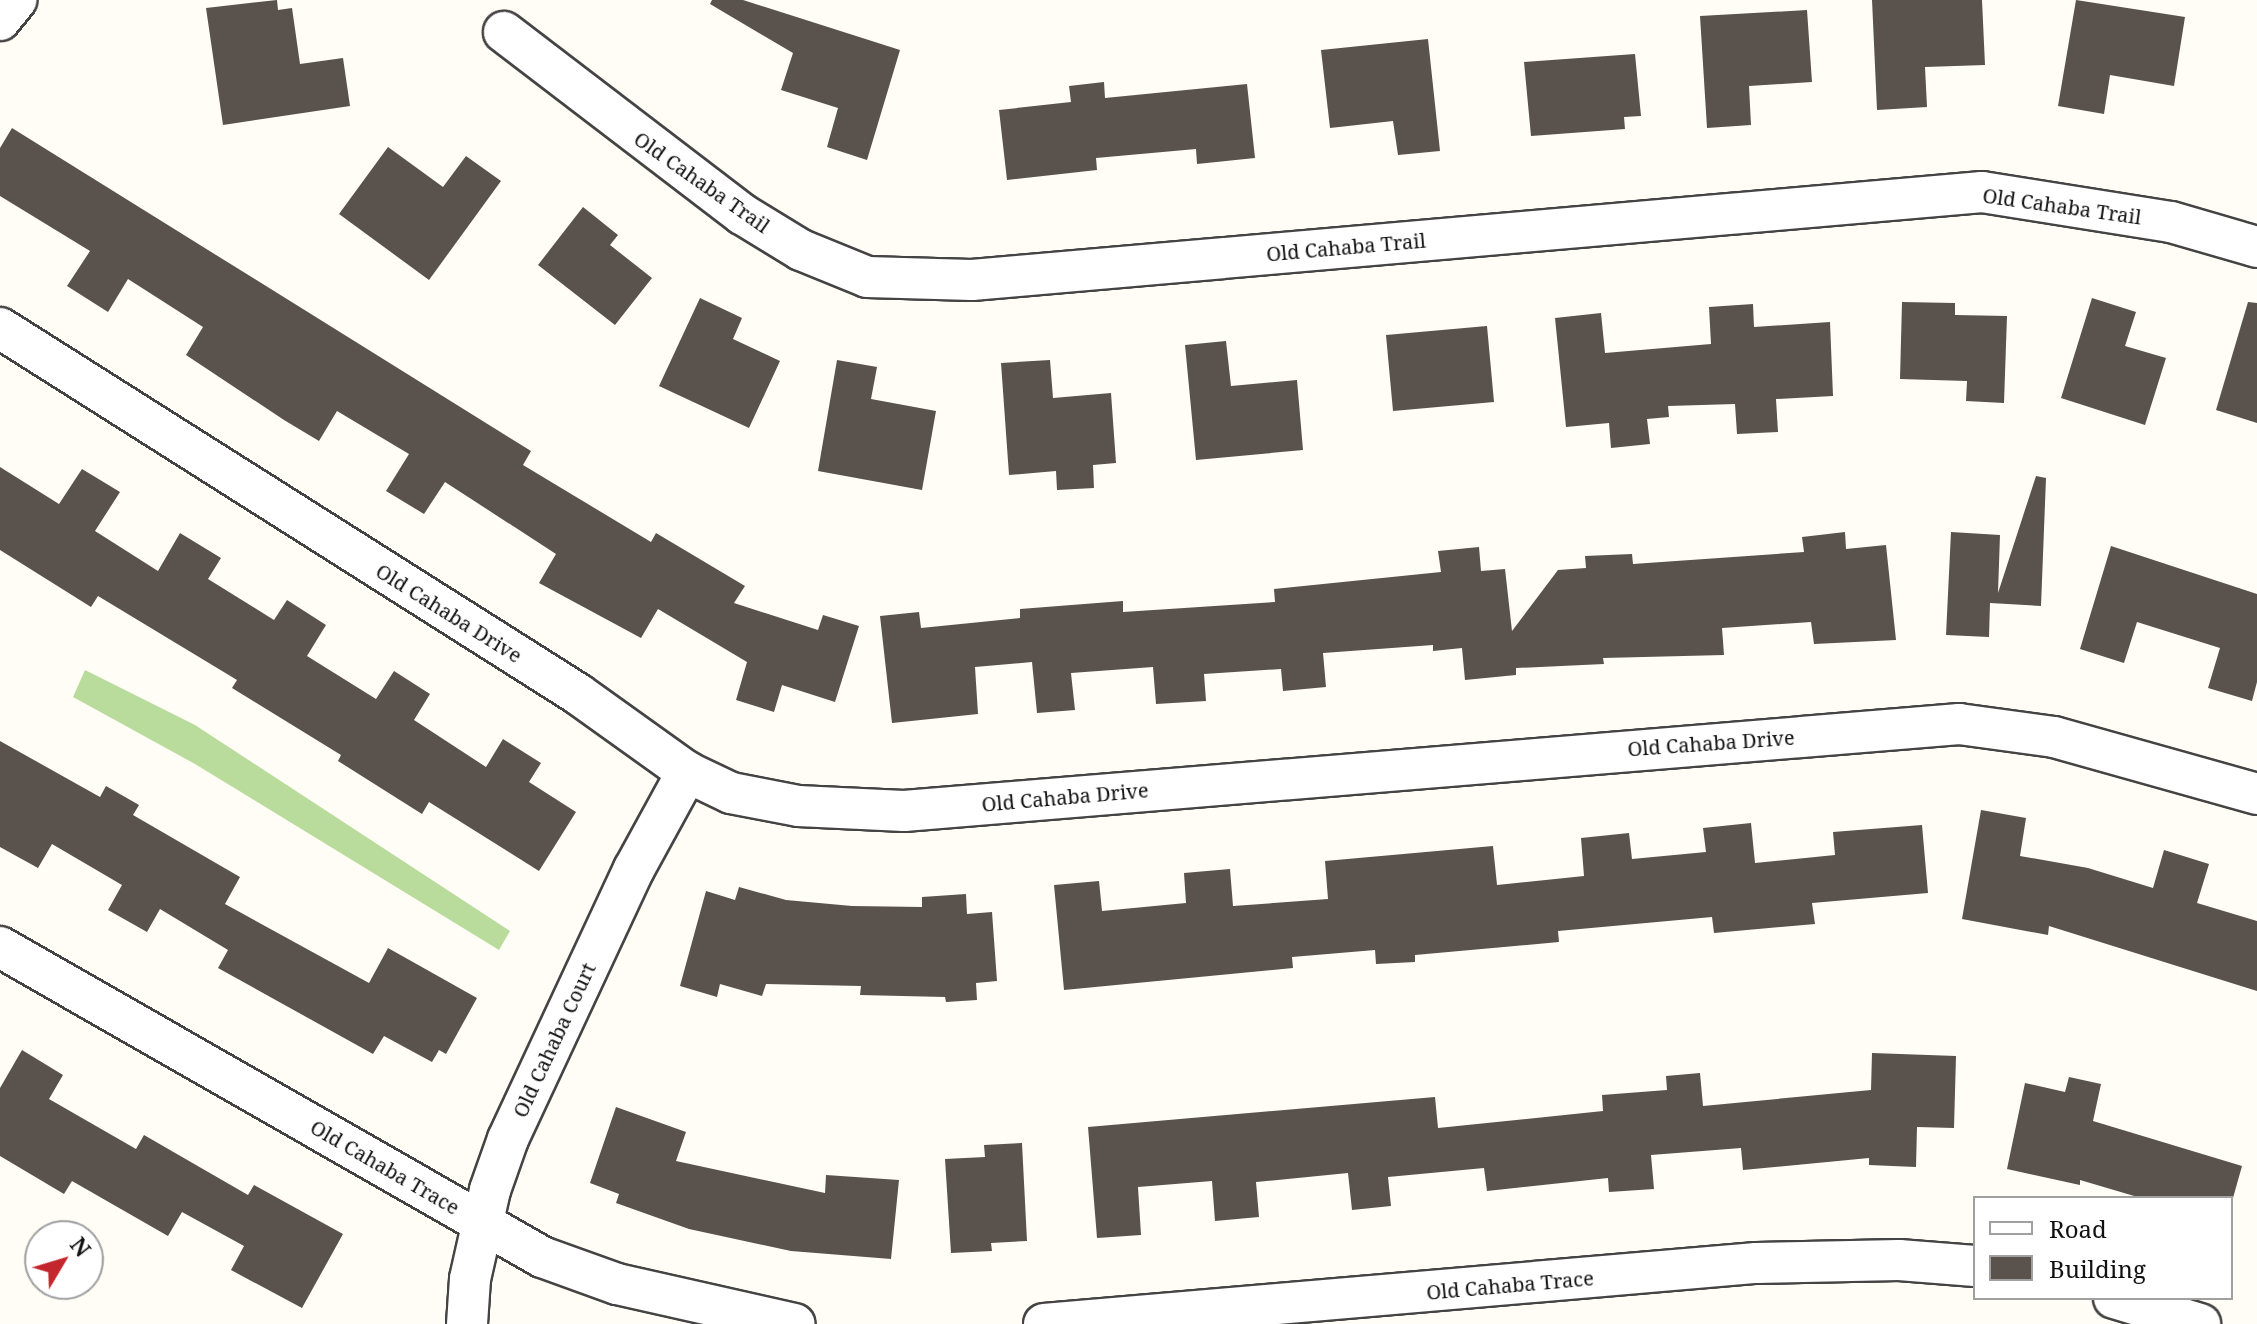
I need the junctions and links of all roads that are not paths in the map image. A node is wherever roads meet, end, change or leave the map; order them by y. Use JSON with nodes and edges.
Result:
{"nodes":[{"id":1,"x":16,"y":0,"type":"edge"},
{"id":2,"x":0,"y":20,"type":"edge"},
{"id":3,"x":504,"y":32,"type":"dead end"},
{"id":4,"x":2257,"y":247,"type":"edge"},
{"id":5,"x":0,"y":328,"type":"edge"},
{"id":6,"x":687,"y":772,"type":"junction"},
{"id":7,"x":2257,"y":794,"type":"edge"},
{"id":8,"x":0,"y":947,"type":"edge"},
{"id":9,"x":483,"y":1225,"type":"junction"},
{"id":10,"x":1973,"y":1266,"type":"edge"},
{"id":11,"x":2121,"y":1300,"type":"edge"},
{"id":12,"x":467,"y":1324,"type":"edge"},
{"id":13,"x":795,"y":1324,"type":"edge"},
{"id":14,"x":1044,"y":1324,"type":"edge"},
{"id":15,"x":2200,"y":1324,"type":"edge"}],
"edges":[{"from":1,"to":2,"type":"street"},
{"from":3,"to":4,"type":"street","name":"Old Cahaba Trail"},
{"from":5,"to":6,"type":"street","name":"Old Cahaba Drive"},
{"from":6,"to":7,"type":"street","name":"Old Cahaba Drive"},
{"from":6,"to":9,"type":"street","name":"Old Cahaba Court"},
{"from":8,"to":9,"type":"street","name":"Old Cahaba Trace"},
{"from":9,"to":12,"type":"street","name":"Old Cahaba Court"},
{"from":9,"to":13,"type":"street","name":"Old Cahaba Trace"},
{"from":10,"to":14,"type":"street","name":"Old Cahaba Trace"},
{"from":11,"to":15,"type":"street"}]}
